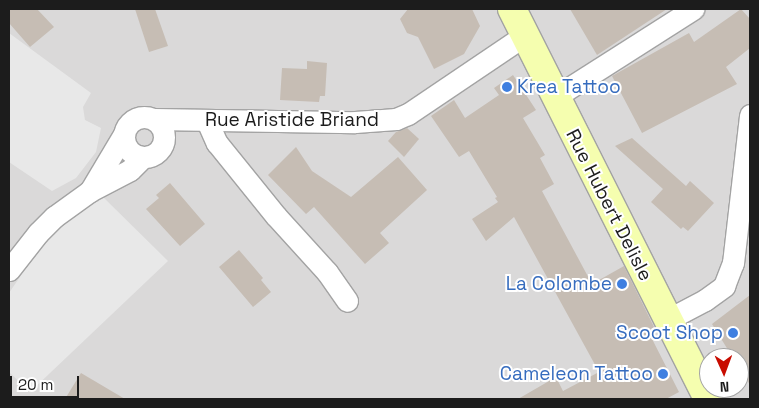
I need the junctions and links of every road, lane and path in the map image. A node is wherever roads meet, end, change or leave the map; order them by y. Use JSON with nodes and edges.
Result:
{"nodes":[{"id":1,"x":512,"y":9,"type":"edge"},
{"id":2,"x":693,"y":9,"type":"edge"},
{"id":3,"x":525,"y":35,"type":"junction"},
{"id":4,"x":555,"y":98,"type":"junction"},
{"id":5,"x":750,"y":115,"type":"edge"},
{"id":6,"x":154,"y":119,"type":"junction"},
{"id":7,"x":207,"y":121,"type":"junction"},
{"id":8,"x":124,"y":134,"type":"junction"},
{"id":9,"x":143,"y":157,"type":"junction"},
{"id":10,"x":90,"y":191,"type":"junction"},
{"id":11,"x":9,"y":270,"type":"edge"},
{"id":12,"x":347,"y":301,"type":"dead end"},
{"id":13,"x":667,"y":320,"type":"junction"},
{"id":14,"x":708,"y":399,"type":"edge"}],
"edges":[{"from":1,"to":3,"type":"main road","name":"Rue Hubert Delisle"},
{"from":2,"to":4,"type":"street"},
{"from":3,"to":4,"type":"main road","name":"Rue Hubert Delisle"},
{"from":3,"to":7,"type":"street","name":"Rue Aristide Briand"},
{"from":4,"to":13,"type":"main road","name":"Rue Hubert Delisle"},
{"from":5,"to":13,"type":"street"},
{"from":6,"to":7,"type":"street","name":"Rue Aristide Briand"},
{"from":6,"to":8,"type":"street","name":"Rue Aristide Briand"},
{"from":6,"to":9,"type":"street","name":"Rue Aristide Briand"},
{"from":7,"to":12,"type":"street"},
{"from":8,"to":9,"type":"street"},
{"from":8,"to":10,"type":"street","name":"Rue Aristide Briand"},
{"from":9,"to":10,"type":"street","name":"Rue Aristide Briand"},
{"from":10,"to":11,"type":"street","name":"Rue Aristide Briand"},
{"from":13,"to":14,"type":"main road","name":"Rue Hubert Delisle"}]}
